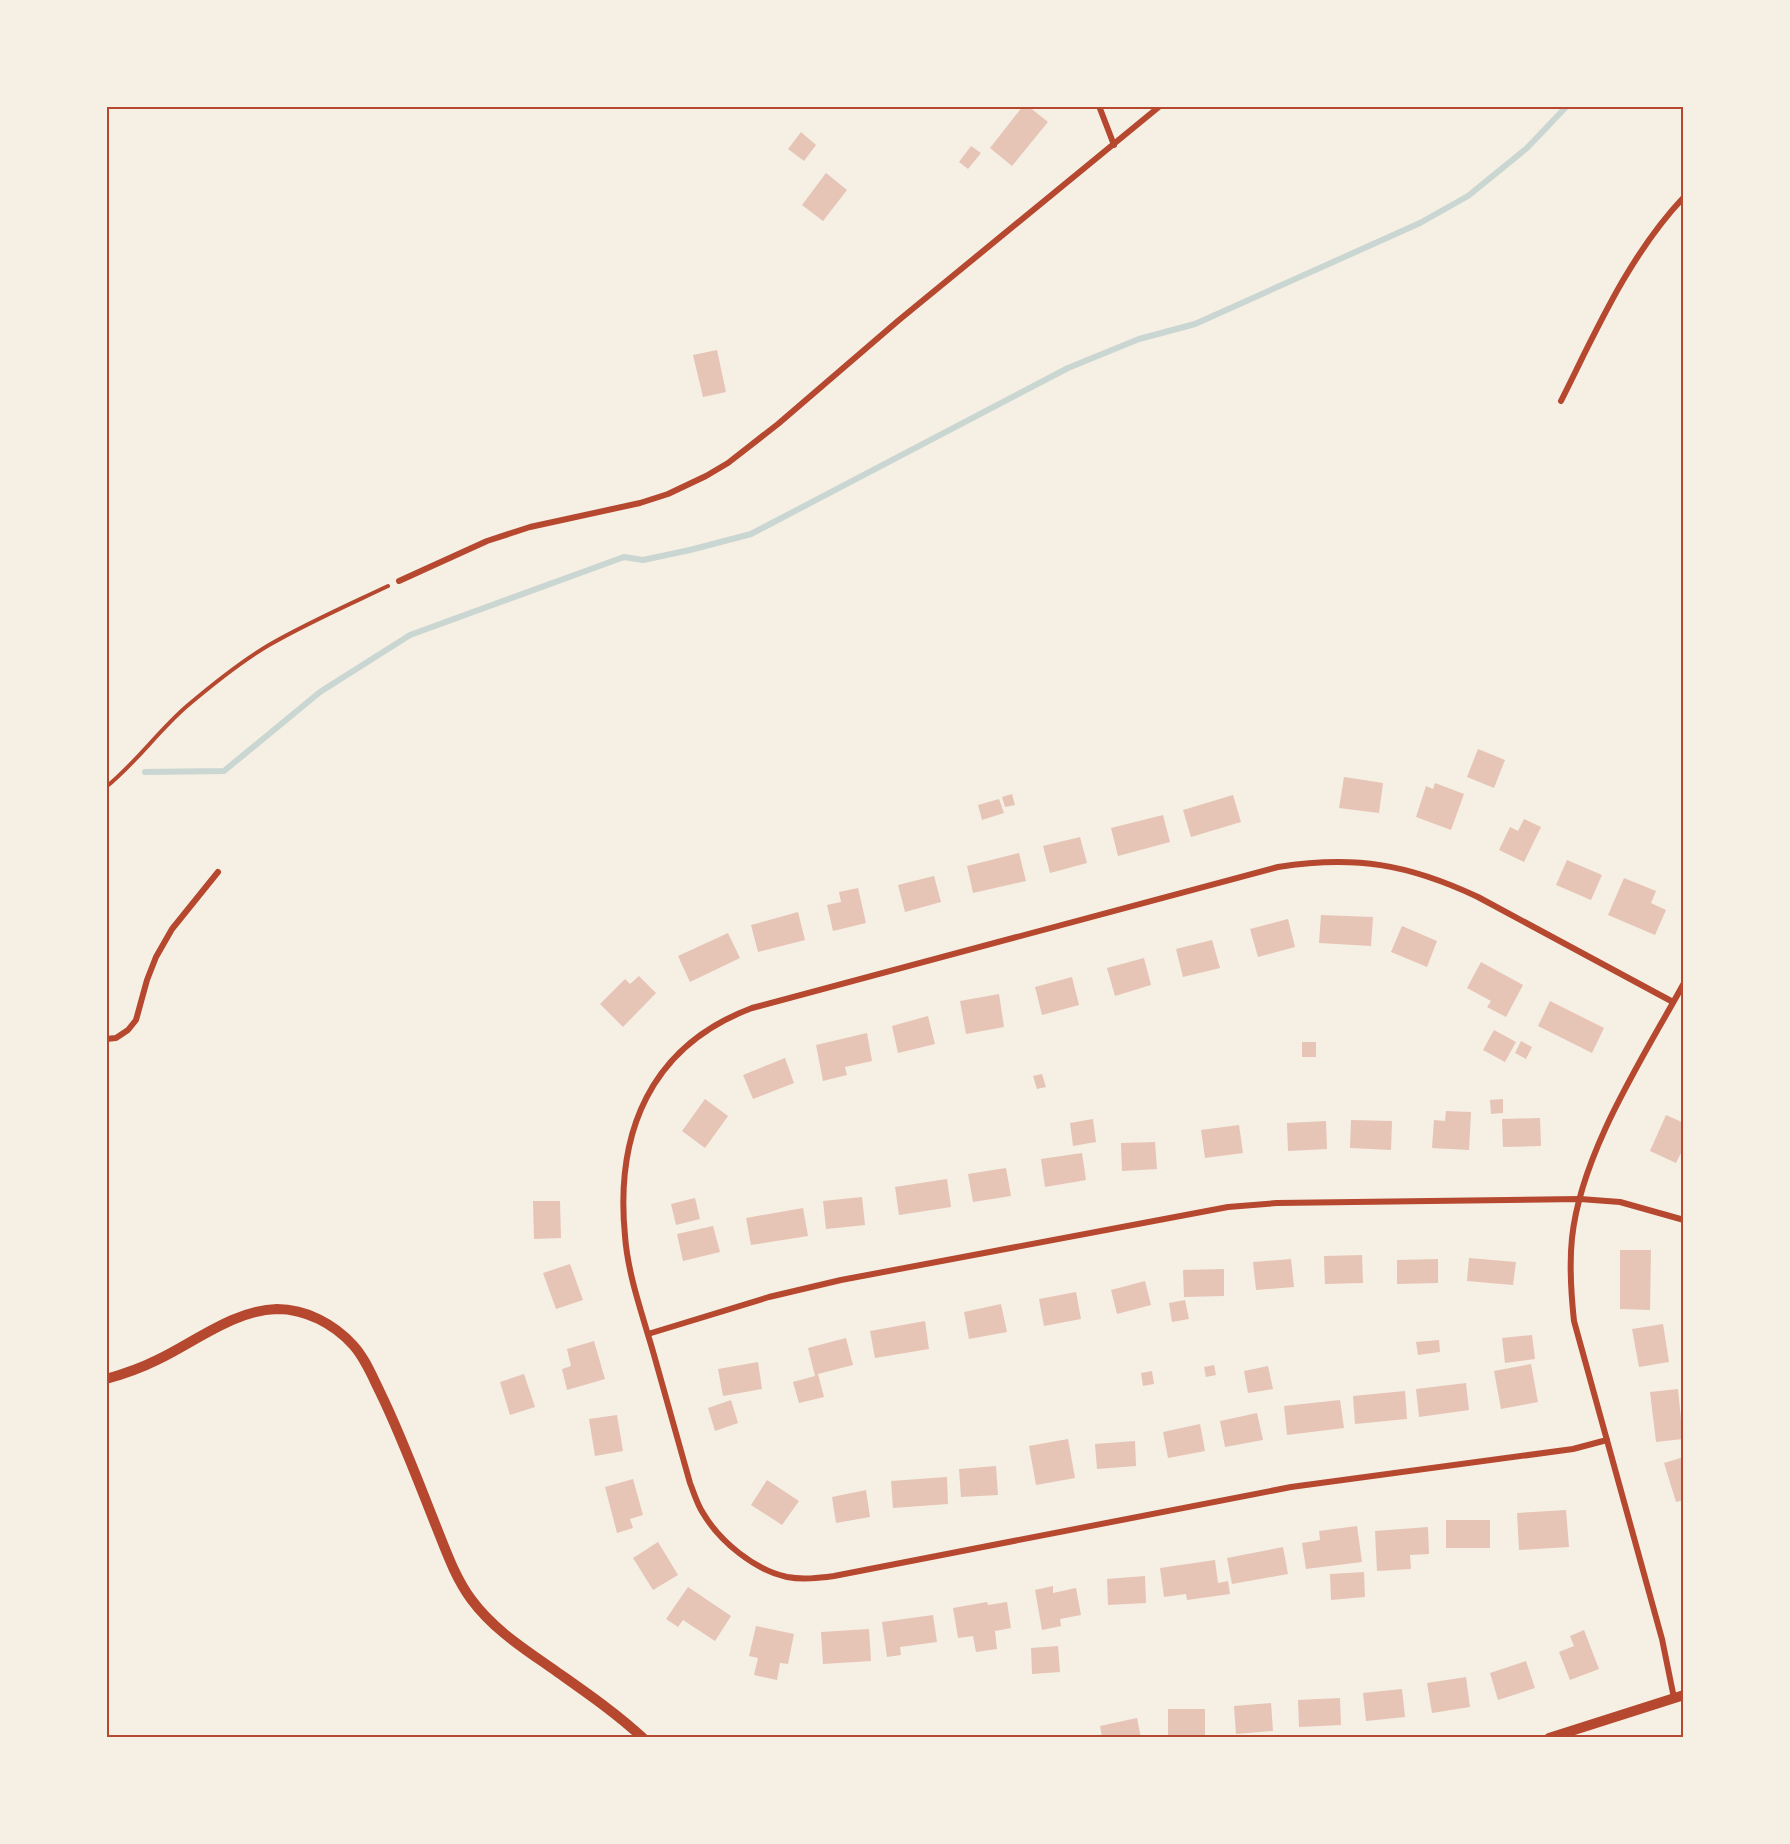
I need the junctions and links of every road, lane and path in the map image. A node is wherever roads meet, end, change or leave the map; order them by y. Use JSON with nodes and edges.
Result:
{"nodes":[{"id":1,"x":1099,"y":106,"type":"edge"},
{"id":2,"x":1160,"y":106,"type":"edge"},
{"id":3,"x":1114,"y":145,"type":"junction"},
{"id":4,"x":1683,"y":197,"type":"edge"},
{"id":5,"x":1561,"y":401,"type":"dead end"},
{"id":6,"x":399,"y":582,"type":"joint"},
{"id":7,"x":106,"y":788,"type":"edge"},
{"id":8,"x":218,"y":872,"type":"dead end"},
{"id":9,"x":1683,"y":982,"type":"edge"},
{"id":10,"x":1673,"y":1002,"type":"junction"},
{"id":11,"x":106,"y":1040,"type":"edge"},
{"id":12,"x":1580,"y":1199,"type":"junction"},
{"id":13,"x":1683,"y":1220,"type":"edge"},
{"id":14,"x":648,"y":1334,"type":"junction"},
{"id":15,"x":106,"y":1379,"type":"edge"},
{"id":16,"x":1607,"y":1440,"type":"junction"},
{"id":17,"x":1679,"y":1697,"type":"edge"},
{"id":18,"x":643,"y":1737,"type":"edge"},
{"id":19,"x":1549,"y":1737,"type":"edge"}],
"edges":[{"from":1,"to":3,"type":"street"},
{"from":2,"to":3,"type":"street"},
{"from":3,"to":6,"type":"street"},
{"from":4,"to":5,"type":"street"},
{"from":6,"to":7,"type":"path"},
{"from":8,"to":11,"type":"street"},
{"from":9,"to":10,"type":"street"},
{"from":10,"to":12,"type":"street"},
{"from":10,"to":14,"type":"street"},
{"from":12,"to":13,"type":"street"},
{"from":12,"to":14,"type":"street"},
{"from":12,"to":16,"type":"street"},
{"from":14,"to":16,"type":"street"},
{"from":15,"to":18,"type":"street"},
{"from":16,"to":17,"type":"street"},
{"from":17,"to":19,"type":"street"}]}
